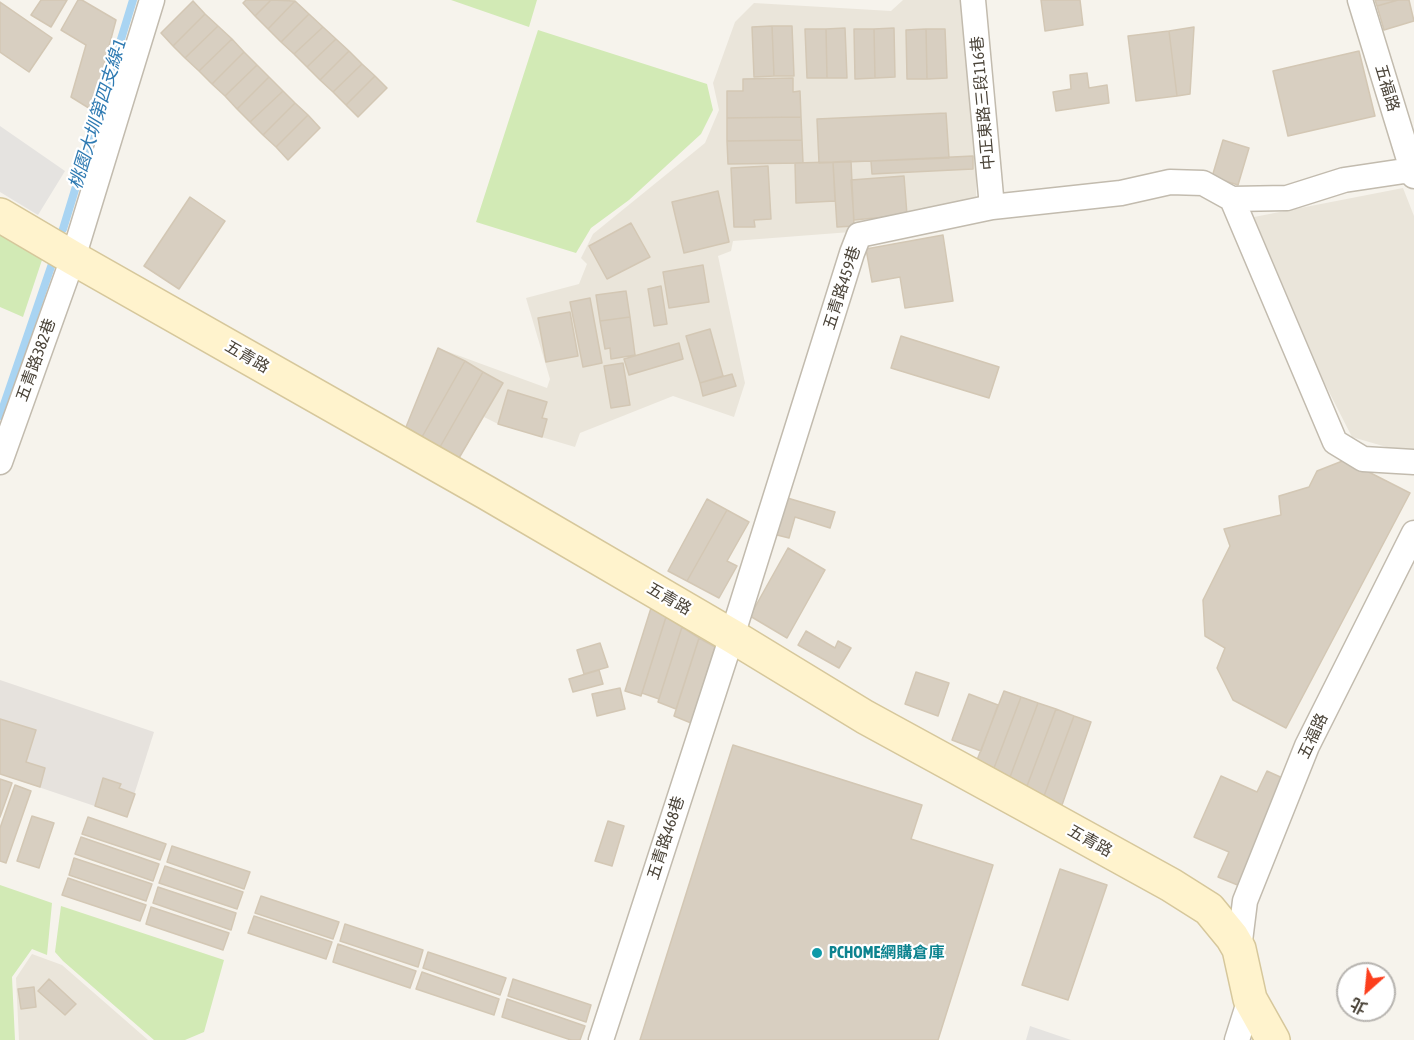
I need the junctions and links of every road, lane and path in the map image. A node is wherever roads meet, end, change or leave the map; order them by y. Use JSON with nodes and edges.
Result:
{"nodes":[{"id":1,"x":152,"y":0,"type":"edge"},
{"id":2,"x":973,"y":0,"type":"edge"},
{"id":3,"x":1360,"y":0,"type":"edge"},
{"id":4,"x":1413,"y":173,"type":"edge"},
{"id":5,"x":1232,"y":199,"type":"junction"},
{"id":6,"x":992,"y":207,"type":"junction"},
{"id":7,"x":0,"y":215,"type":"edge"},
{"id":8,"x":73,"y":258,"type":"junction"},
{"id":9,"x":0,"y":462,"type":"edge"},
{"id":10,"x":1414,"y":462,"type":"edge"},
{"id":11,"x":1414,"y":533,"type":"edge"},
{"id":12,"x":732,"y":636,"type":"junction"},
{"id":13,"x":1239,"y":949,"type":"junction"},
{"id":14,"x":1250,"y":999,"type":"junction"},
{"id":15,"x":601,"y":1040,"type":"edge"},
{"id":16,"x":1237,"y":1040,"type":"edge"},
{"id":17,"x":1274,"y":1040,"type":"edge"}],
"edges":[{"from":1,"to":8,"type":"street","name":"五青路382巷"},
{"from":2,"to":6,"type":"street","name":"中正東路三段116巷"},
{"from":3,"to":4,"type":"street","name":"五福路"},
{"from":4,"to":5,"type":"street"},
{"from":5,"to":6,"type":"street","name":"五青路459巷"},
{"from":5,"to":10,"type":"street"},
{"from":6,"to":12,"type":"street","name":"五青路459巷"},
{"from":7,"to":8,"type":"street","name":"五青路"},
{"from":8,"to":9,"type":"street","name":"五青路382巷"},
{"from":8,"to":12,"type":"street","name":"五青路"},
{"from":11,"to":13,"type":"street","name":"五福路"},
{"from":12,"to":13,"type":"street","name":"五青路"},
{"from":12,"to":15,"type":"street","name":"五青路468巷"},
{"from":13,"to":14,"type":"street","name":"五青路"},
{"from":14,"to":16,"type":"street"},
{"from":14,"to":17,"type":"street","name":"五青路"}]}
